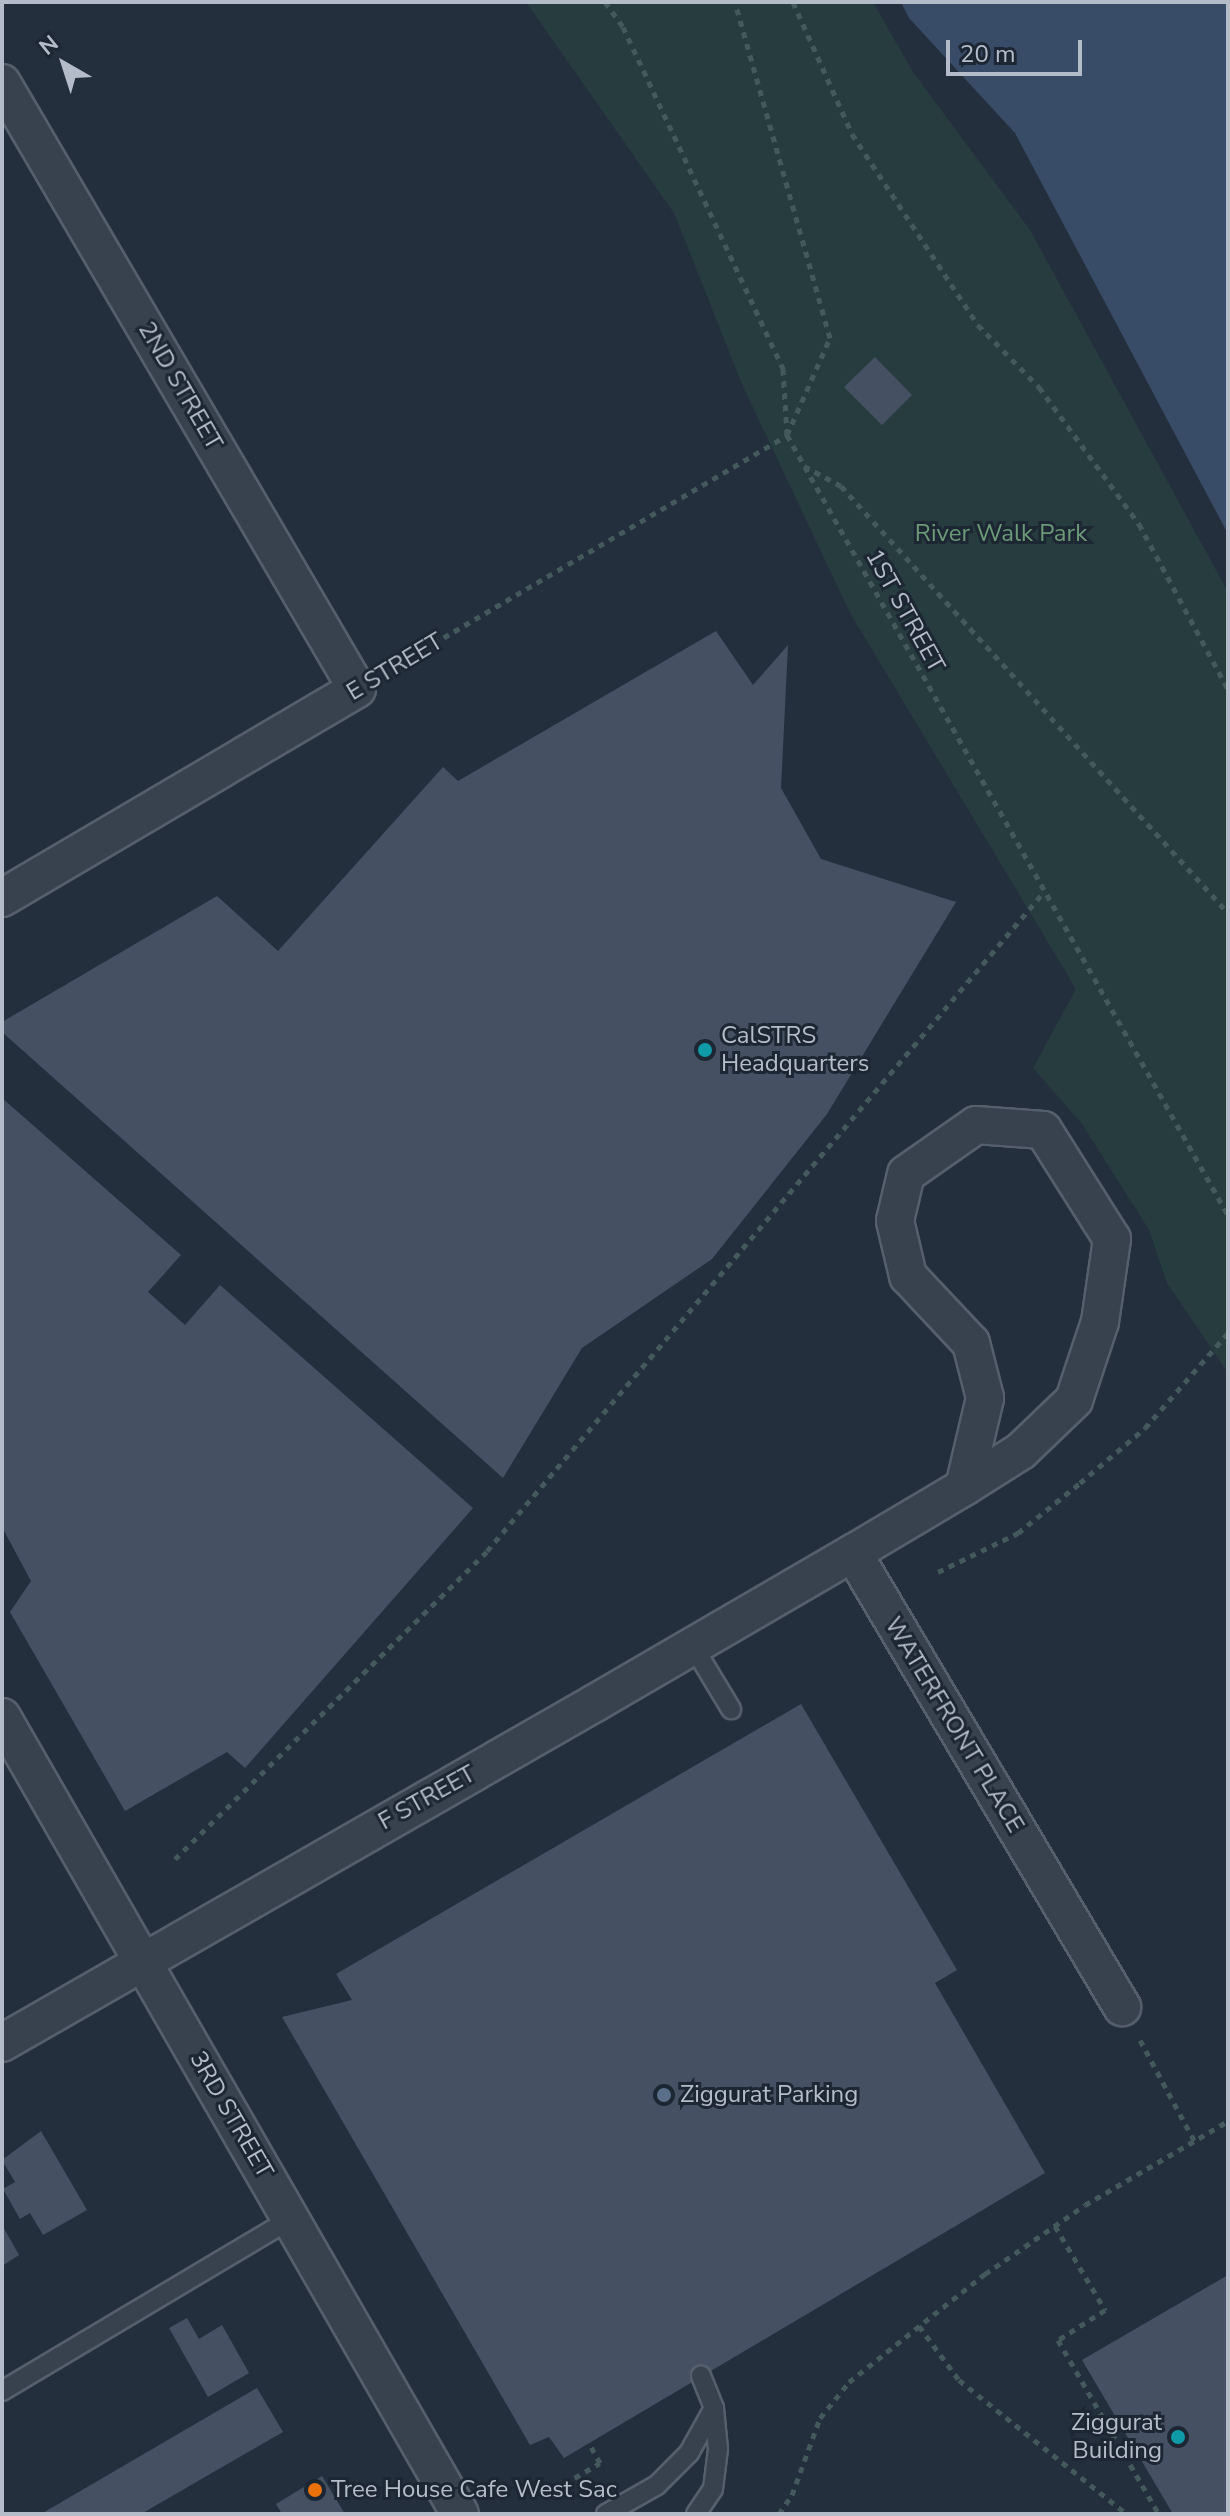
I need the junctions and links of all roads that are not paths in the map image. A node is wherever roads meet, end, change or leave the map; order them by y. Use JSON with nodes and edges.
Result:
{"nodes":[{"id":1,"x":2,"y":83,"type":"edge"},
{"id":2,"x":357,"y":689,"type":"joint"},
{"id":3,"x":2,"y":898,"type":"edge"},
{"id":4,"x":964,"y":1487,"type":"junction"},
{"id":5,"x":853,"y":1553,"type":"junction"},
{"id":6,"x":693,"y":1646,"type":"junction"},
{"id":7,"x":731,"y":1709,"type":"dead end"},
{"id":8,"x":2,"y":1717,"type":"edge"},
{"id":9,"x":142,"y":1959,"type":"junction"},
{"id":10,"x":1122,"y":2007,"type":"road end"},
{"id":11,"x":2,"y":2043,"type":"edge"},
{"id":12,"x":291,"y":2219,"type":"junction"},
{"id":13,"x":701,"y":2375,"type":"dead end"},
{"id":14,"x":2,"y":2391,"type":"edge"},
{"id":15,"x":714,"y":2408,"type":"junction"},
{"id":16,"x":460,"y":2514,"type":"edge"},
{"id":17,"x":606,"y":2514,"type":"edge"},
{"id":18,"x":696,"y":2514,"type":"edge"}],
"edges":[{"from":1,"to":2,"type":"street","name":"2ND STREET"},
{"from":2,"to":3,"type":"street","name":"E STREET"},
{"from":4,"to":4,"type":"street"},
{"from":4,"to":5,"type":"street"},
{"from":5,"to":6,"type":"street","name":"F STREET"},
{"from":5,"to":10,"type":"street","name":"WATERFRONT PLACE"},
{"from":6,"to":7,"type":"lane"},
{"from":6,"to":9,"type":"street","name":"F STREET"},
{"from":8,"to":9,"type":"street","name":"3RD STREET"},
{"from":9,"to":11,"type":"street","name":"F STREET"},
{"from":9,"to":12,"type":"street","name":"3RD STREET"},
{"from":12,"to":14,"type":"lane"},
{"from":12,"to":16,"type":"street","name":"3RD STREET"},
{"from":13,"to":15,"type":"lane"},
{"from":15,"to":17,"type":"lane"},
{"from":15,"to":18,"type":"lane"}]}
